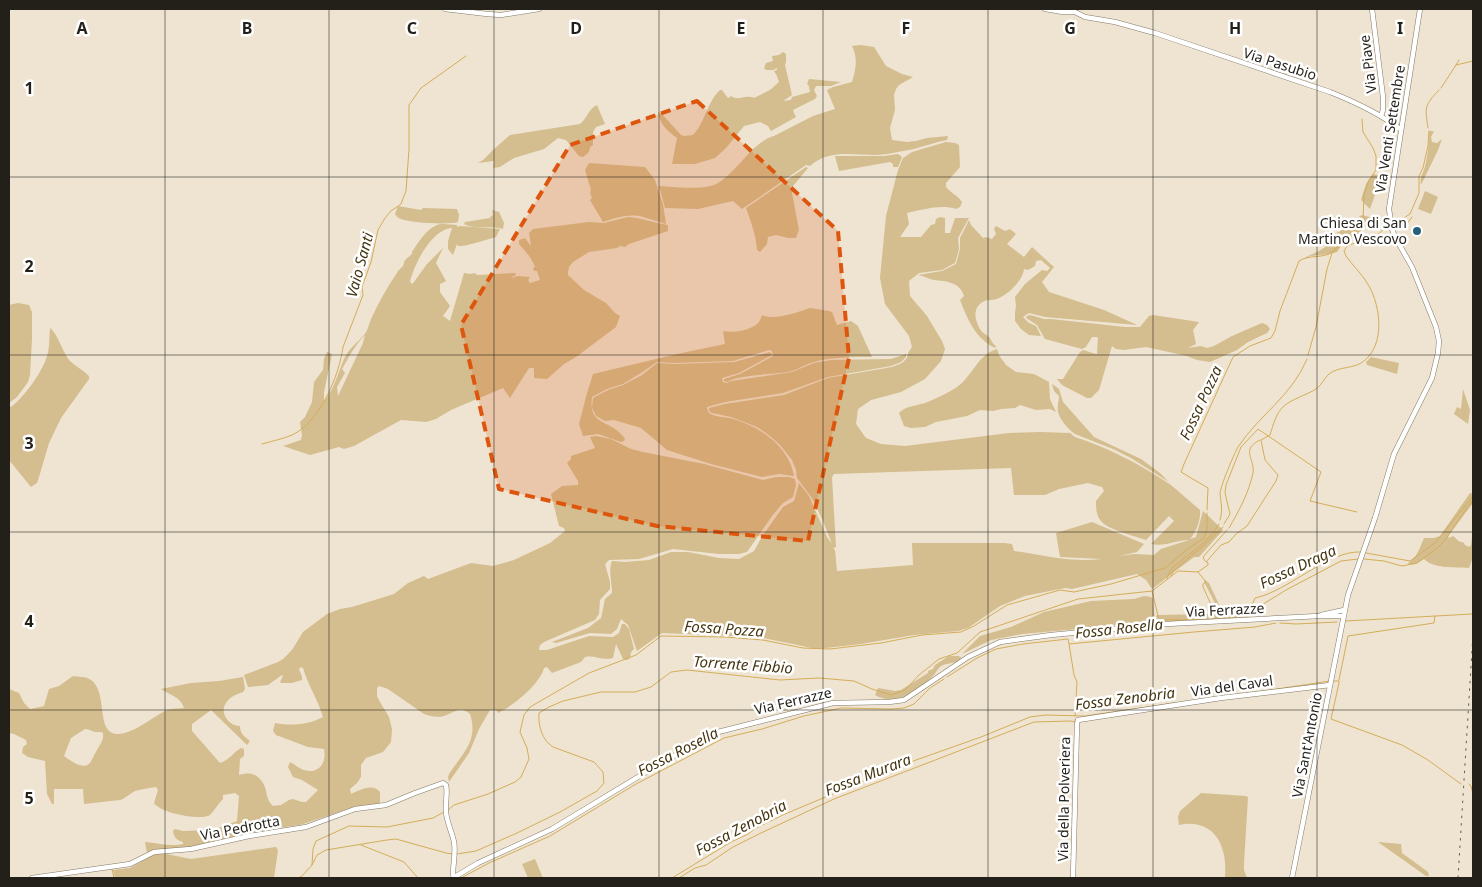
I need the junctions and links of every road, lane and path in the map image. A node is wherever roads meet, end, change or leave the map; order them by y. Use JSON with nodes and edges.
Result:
{"nodes":[{"id":1,"x":445,"y":9,"type":"edge"},
{"id":2,"x":539,"y":9,"type":"edge"},
{"id":3,"x":1045,"y":9,"type":"edge"},
{"id":4,"x":1066,"y":9,"type":"edge"},
{"id":5,"x":1083,"y":9,"type":"edge"},
{"id":6,"x":1372,"y":9,"type":"edge"},
{"id":7,"x":1420,"y":9,"type":"edge"},
{"id":8,"x":1075,"y":11,"type":"edge"},
{"id":9,"x":1058,"y":12,"type":"junction"},
{"id":10,"x":1089,"y":18,"type":"junction"},
{"id":11,"x":1381,"y":116,"type":"junction"},
{"id":12,"x":1400,"y":129,"type":"junction"},
{"id":13,"x":1344,"y":610,"type":"junction"},
{"id":14,"x":1319,"y":616,"type":"junction"},
{"id":15,"x":1343,"y":616,"type":"junction"},
{"id":16,"x":1330,"y":685,"type":"junction"},
{"id":17,"x":1078,"y":720,"type":"joint"},
{"id":18,"x":454,"y":877,"type":"edge"},
{"id":19,"x":32,"y":878,"type":"edge"},
{"id":20,"x":1074,"y":878,"type":"edge"},
{"id":21,"x":1292,"y":878,"type":"edge"}],
"edges":[{"from":1,"to":2,"type":"street"},
{"from":3,"to":9,"type":"street","name":"Via Pasubio"},
{"from":4,"to":9,"type":"street"},
{"from":5,"to":8,"type":"street","name":"Via Pasubio"},
{"from":5,"to":10,"type":"street","name":"Via Pasubio"},
{"from":6,"to":11,"type":"street","name":"Via Piave"},
{"from":7,"to":12,"type":"street","name":"Via Venti Settembre"},
{"from":8,"to":9,"type":"street","name":"Via Pasubio"},
{"from":8,"to":10,"type":"street","name":"Via Pasubio"},
{"from":10,"to":11,"type":"street","name":"Via Pasubio"},
{"from":11,"to":12,"type":"street","name":"Via Pasubio"},
{"from":12,"to":13,"type":"street","name":"Via Venti Settembre"},
{"from":13,"to":14,"type":"street"},
{"from":13,"to":15,"type":"street","name":"Via Venti Settembre"},
{"from":14,"to":15,"type":"street"},
{"from":14,"to":18,"type":"street","name":"Via Ferrazze"},
{"from":15,"to":16,"type":"street","name":"Via Sant'Antonio"},
{"from":16,"to":17,"type":"street","name":"Via del Caval"},
{"from":16,"to":21,"type":"street","name":"Via Sant'Antonio"},
{"from":17,"to":20,"type":"street","name":"Via della Polveriera"},
{"from":18,"to":19,"type":"street","name":"Via Pedrotta"}]}
